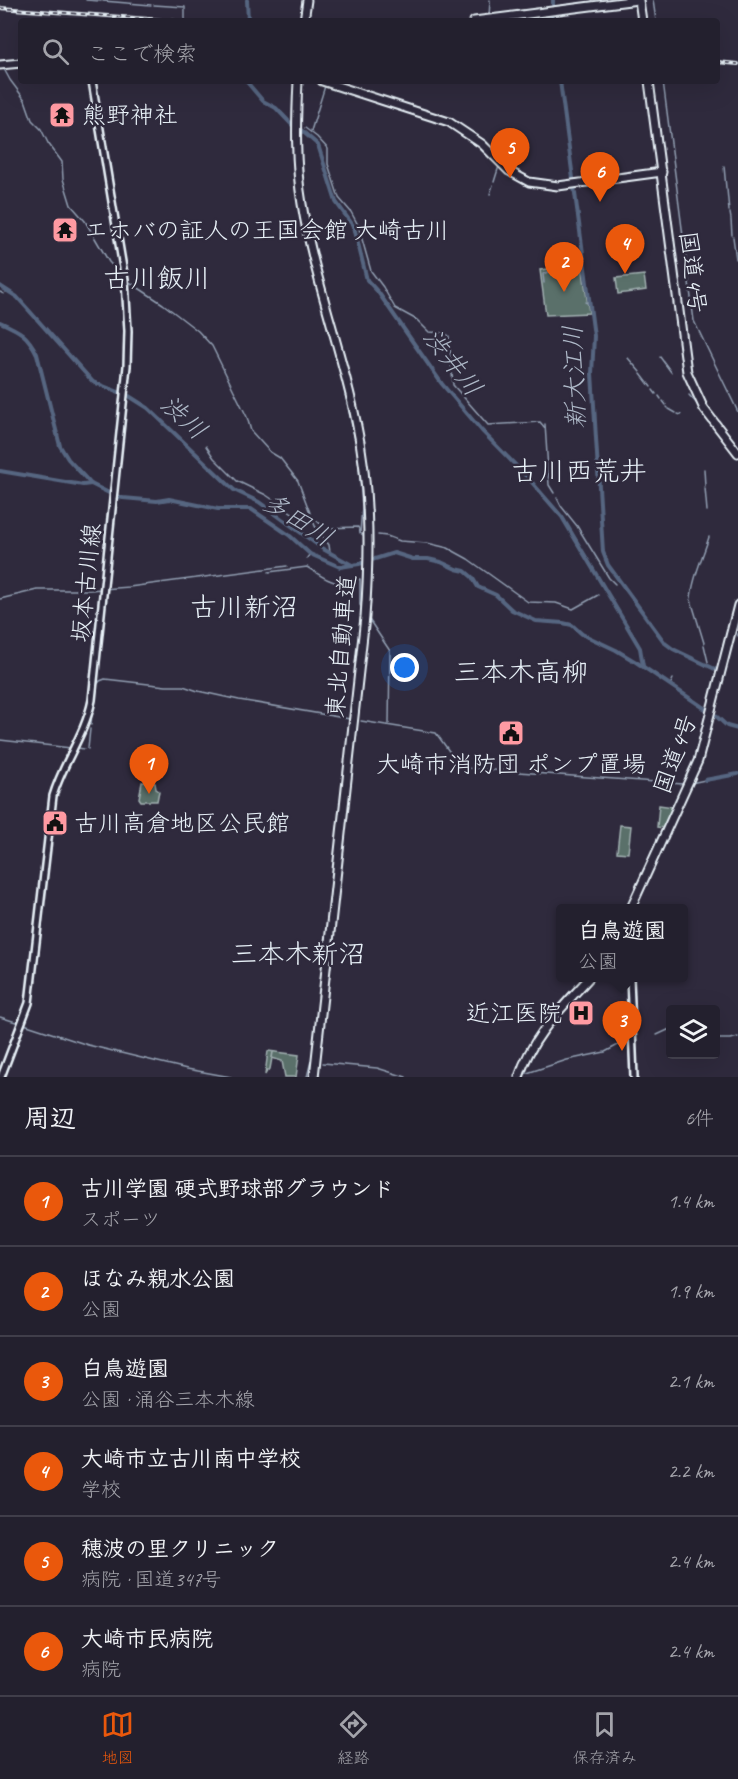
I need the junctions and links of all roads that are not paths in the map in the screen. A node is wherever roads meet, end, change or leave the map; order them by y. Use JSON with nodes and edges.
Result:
{"nodes":[{"id":1,"x":308,"y":0,"type":"edge"},
{"id":2,"x":639,"y":0,"type":"edge"},
{"id":3,"x":306,"y":18,"type":"edge"},
{"id":4,"x":498,"y":18,"type":"edge"},
{"id":5,"x":642,"y":18,"type":"edge"},
{"id":6,"x":18,"y":63,"type":"edge"},
{"id":7,"x":1,"y":65,"type":"edge"},
{"id":8,"x":93,"y":84,"type":"edge"},
{"id":9,"x":299,"y":84,"type":"edge"},
{"id":10,"x":331,"y":84,"type":"edge"},
{"id":11,"x":650,"y":84,"type":"edge"},
{"id":12,"x":661,"y":172,"type":"junction"},
{"id":13,"x":738,"y":452,"type":"edge"},
{"id":14,"x":738,"y":605,"type":"edge"},
{"id":15,"x":738,"y":614,"type":"edge"},
{"id":16,"x":713,"y":708,"type":"junction"},
{"id":17,"x":634,"y":904,"type":"edge"},
{"id":18,"x":583,"y":982,"type":"edge"},
{"id":19,"x":630,"y":982,"type":"edge"},
{"id":20,"x":519,"y":1074,"type":"edge"},
{"id":21,"x":3,"y":1076,"type":"edge"},
{"id":22,"x":315,"y":1077,"type":"edge"},
{"id":23,"x":634,"y":1077,"type":"edge"}],
"edges":[{"from":1,"to":3,"type":"highway"},
{"from":2,"to":4,"type":"highway"},
{"from":2,"to":5,"type":"highway"},
{"from":6,"to":7,"type":"highway"},
{"from":8,"to":21,"type":"main road","name":"坂本古川線"},
{"from":9,"to":22,"type":"highway","name":"東北自動車道"},
{"from":10,"to":12,"type":"highway"},
{"from":11,"to":12,"type":"highway","name":"国道4号"},
{"from":12,"to":13,"type":"highway","name":"国道4号"},
{"from":14,"to":16,"type":"highway","name":"国道4号"},
{"from":15,"to":16,"type":"highway","name":"国道4号"},
{"from":16,"to":17,"type":"highway","name":"国道4号"},
{"from":18,"to":20,"type":"highway"},
{"from":19,"to":23,"type":"main road"}]}
